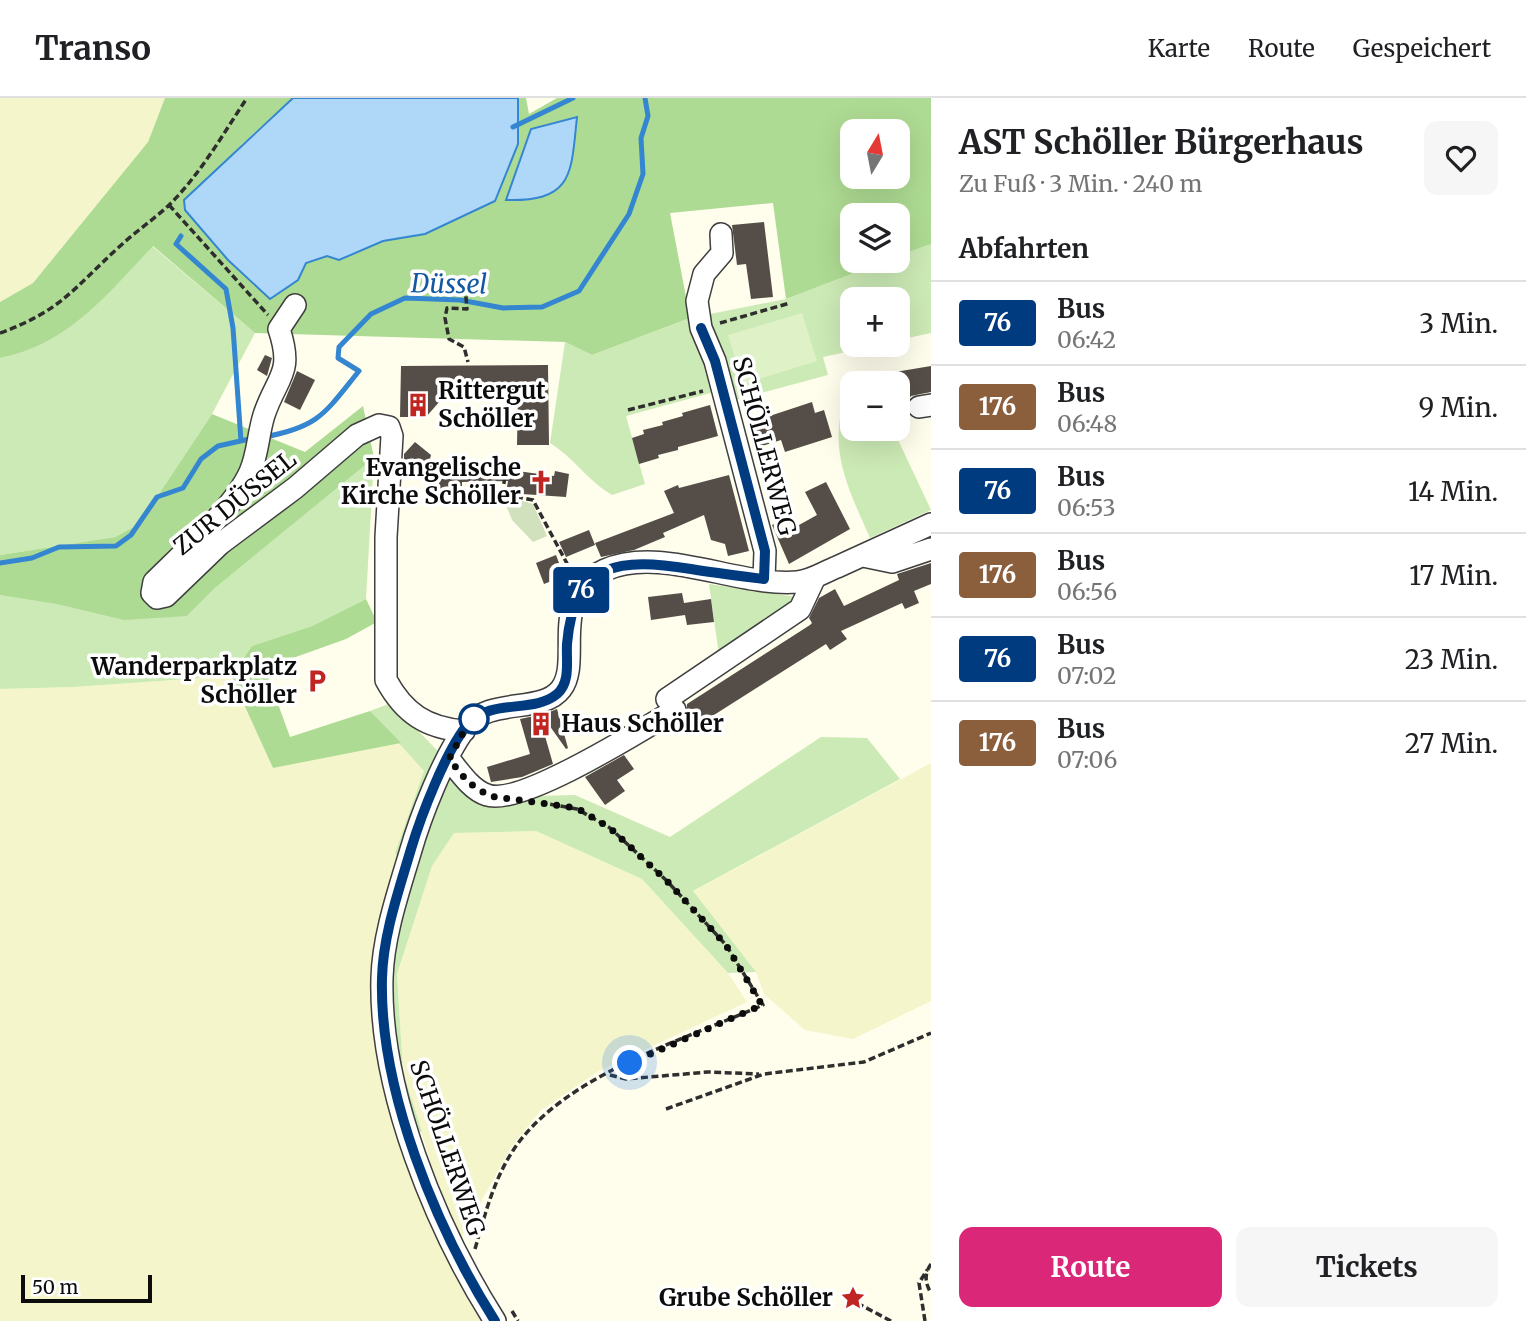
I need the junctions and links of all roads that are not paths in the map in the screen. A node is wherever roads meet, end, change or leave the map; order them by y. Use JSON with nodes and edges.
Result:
{"nodes":[{"id":1,"x":721,"y":234,"type":"dead end"},
{"id":2,"x":295,"y":305,"type":"dead end"},
{"id":3,"x":931,"y":524,"type":"edge"},
{"id":4,"x":931,"y":549,"type":"edge"},
{"id":5,"x":863,"y":556,"type":"junction"},
{"id":6,"x":815,"y":577,"type":"junction"},
{"id":7,"x":764,"y":579,"type":"junction"},
{"id":8,"x":464,"y":731,"type":"junction"},
{"id":9,"x":449,"y":759,"type":"junction"},
{"id":10,"x":495,"y":1321,"type":"edge"}],
"edges":[{"from":1,"to":7,"type":"street","name":"SCHÖLLERWEG"},
{"from":2,"to":8,"type":"street","name":"ZUR DÜSSEL"},
{"from":3,"to":5,"type":"street"},
{"from":4,"to":5,"type":"street"},
{"from":5,"to":6,"type":"street"},
{"from":6,"to":7,"type":"street"},
{"from":6,"to":9,"type":"street"},
{"from":7,"to":8,"type":"street","name":"SCHÖLLERWEG"},
{"from":8,"to":9,"type":"street","name":"SCHÖLLERWEG"},
{"from":9,"to":10,"type":"street","name":"SCHÖLLERWEG"}]}
